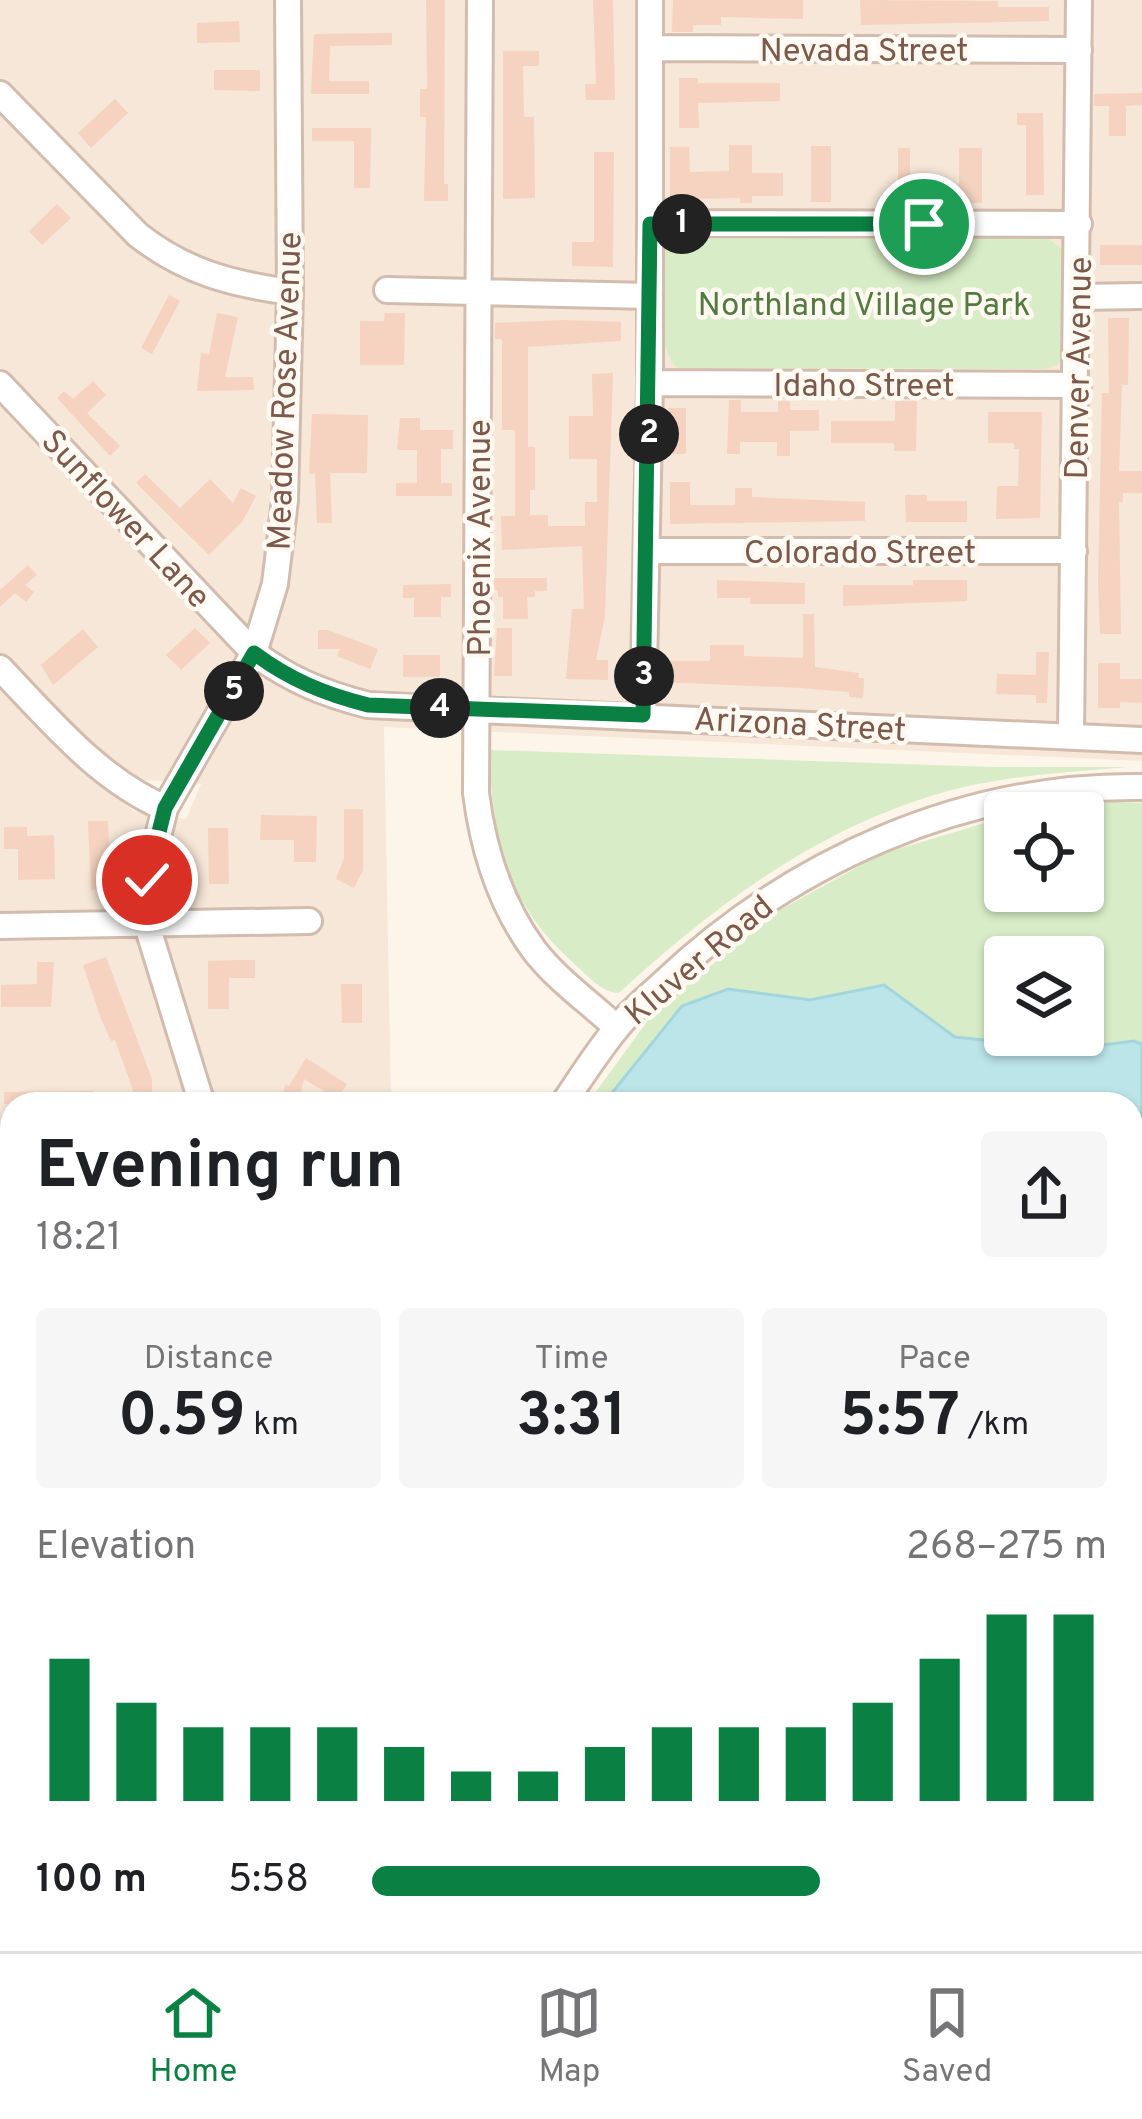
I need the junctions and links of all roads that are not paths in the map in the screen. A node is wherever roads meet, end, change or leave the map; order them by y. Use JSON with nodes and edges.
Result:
{"nodes":[{"id":1,"x":288,"y":0,"type":"edge"},
{"id":2,"x":480,"y":0,"type":"edge"},
{"id":3,"x":650,"y":0,"type":"edge"},
{"id":4,"x":1079,"y":0,"type":"edge"},
{"id":5,"x":650,"y":48,"type":"junction"},
{"id":6,"x":1079,"y":50,"type":"junction"},
{"id":7,"x":0,"y":94,"type":"edge"},
{"id":8,"x":650,"y":224,"type":"junction"},
{"id":9,"x":1079,"y":224,"type":"junction"},
{"id":10,"x":387,"y":290,"type":"dead end"},
{"id":11,"x":478,"y":291,"type":"junction"},
{"id":12,"x":290,"y":292,"type":"junction"},
{"id":13,"x":650,"y":296,"type":"junction"},
{"id":14,"x":1079,"y":296,"type":"junction"},
{"id":15,"x":1142,"y":296,"type":"edge"},
{"id":16,"x":650,"y":383,"type":"junction"},
{"id":17,"x":0,"y":384,"type":"edge"},
{"id":18,"x":1078,"y":385,"type":"junction"},
{"id":19,"x":647,"y":551,"type":"junction"},
{"id":20,"x":1074,"y":551,"type":"junction"},
{"id":21,"x":254,"y":653,"type":"junction"},
{"id":22,"x":0,"y":668,"type":"edge"},
{"id":23,"x":477,"y":710,"type":"junction"},
{"id":24,"x":643,"y":715,"type":"junction"},
{"id":25,"x":1071,"y":736,"type":"junction"},
{"id":26,"x":1142,"y":740,"type":"edge"},
{"id":27,"x":1142,"y":787,"type":"edge"},
{"id":28,"x":165,"y":808,"type":"junction"},
{"id":29,"x":309,"y":921,"type":"dead end"},
{"id":30,"x":146,"y":922,"type":"junction"},
{"id":31,"x":0,"y":926,"type":"edge"},
{"id":32,"x":616,"y":1028,"type":"junction"},
{"id":33,"x":198,"y":1092,"type":"edge"},
{"id":34,"x":571,"y":1092,"type":"edge"}],
"edges":[{"from":1,"to":12,"type":"street","name":"Meadow Rose Avenue"},
{"from":2,"to":11,"type":"street","name":"Phoenix Avenue"},
{"from":3,"to":5,"type":"street"},
{"from":4,"to":6,"type":"street","name":"Denver Avenue"},
{"from":5,"to":6,"type":"street","name":"Nevada Street"},
{"from":5,"to":8,"type":"street"},
{"from":6,"to":9,"type":"street","name":"Denver Avenue"},
{"from":7,"to":12,"type":"street"},
{"from":8,"to":9,"type":"street"},
{"from":8,"to":13,"type":"street"},
{"from":9,"to":14,"type":"street","name":"Denver Avenue"},
{"from":10,"to":11,"type":"street"},
{"from":11,"to":13,"type":"street"},
{"from":11,"to":23,"type":"street","name":"Phoenix Avenue"},
{"from":12,"to":21,"type":"street","name":"Meadow Rose Avenue"},
{"from":13,"to":16,"type":"street"},
{"from":14,"to":15,"type":"street"},
{"from":14,"to":18,"type":"street","name":"Denver Avenue"},
{"from":16,"to":18,"type":"street","name":"Idaho Street"},
{"from":16,"to":19,"type":"street"},
{"from":17,"to":21,"type":"street","name":"Sunflower Lane"},
{"from":18,"to":20,"type":"street","name":"Denver Avenue"},
{"from":19,"to":20,"type":"street","name":"Colorado Street"},
{"from":19,"to":24,"type":"street"},
{"from":20,"to":25,"type":"street","name":"Denver Avenue"},
{"from":21,"to":23,"type":"street","name":"Arizona Street"},
{"from":21,"to":28,"type":"street","name":"Meadow Rose Avenue"},
{"from":22,"to":28,"type":"street"},
{"from":23,"to":24,"type":"street","name":"Arizona Street"},
{"from":23,"to":32,"type":"street","name":"Phoenix Avenue"},
{"from":24,"to":25,"type":"street","name":"Arizona Street"},
{"from":25,"to":26,"type":"street","name":"Arizona Street"},
{"from":27,"to":32,"type":"street","name":"Kluver Road"},
{"from":28,"to":30,"type":"street","name":"Meadow Rose Avenue"},
{"from":29,"to":30,"type":"street"},
{"from":30,"to":31,"type":"street"},
{"from":30,"to":33,"type":"street","name":"Meadow Rose Avenue"},
{"from":32,"to":34,"type":"street","name":"Kluver Road"}]}
